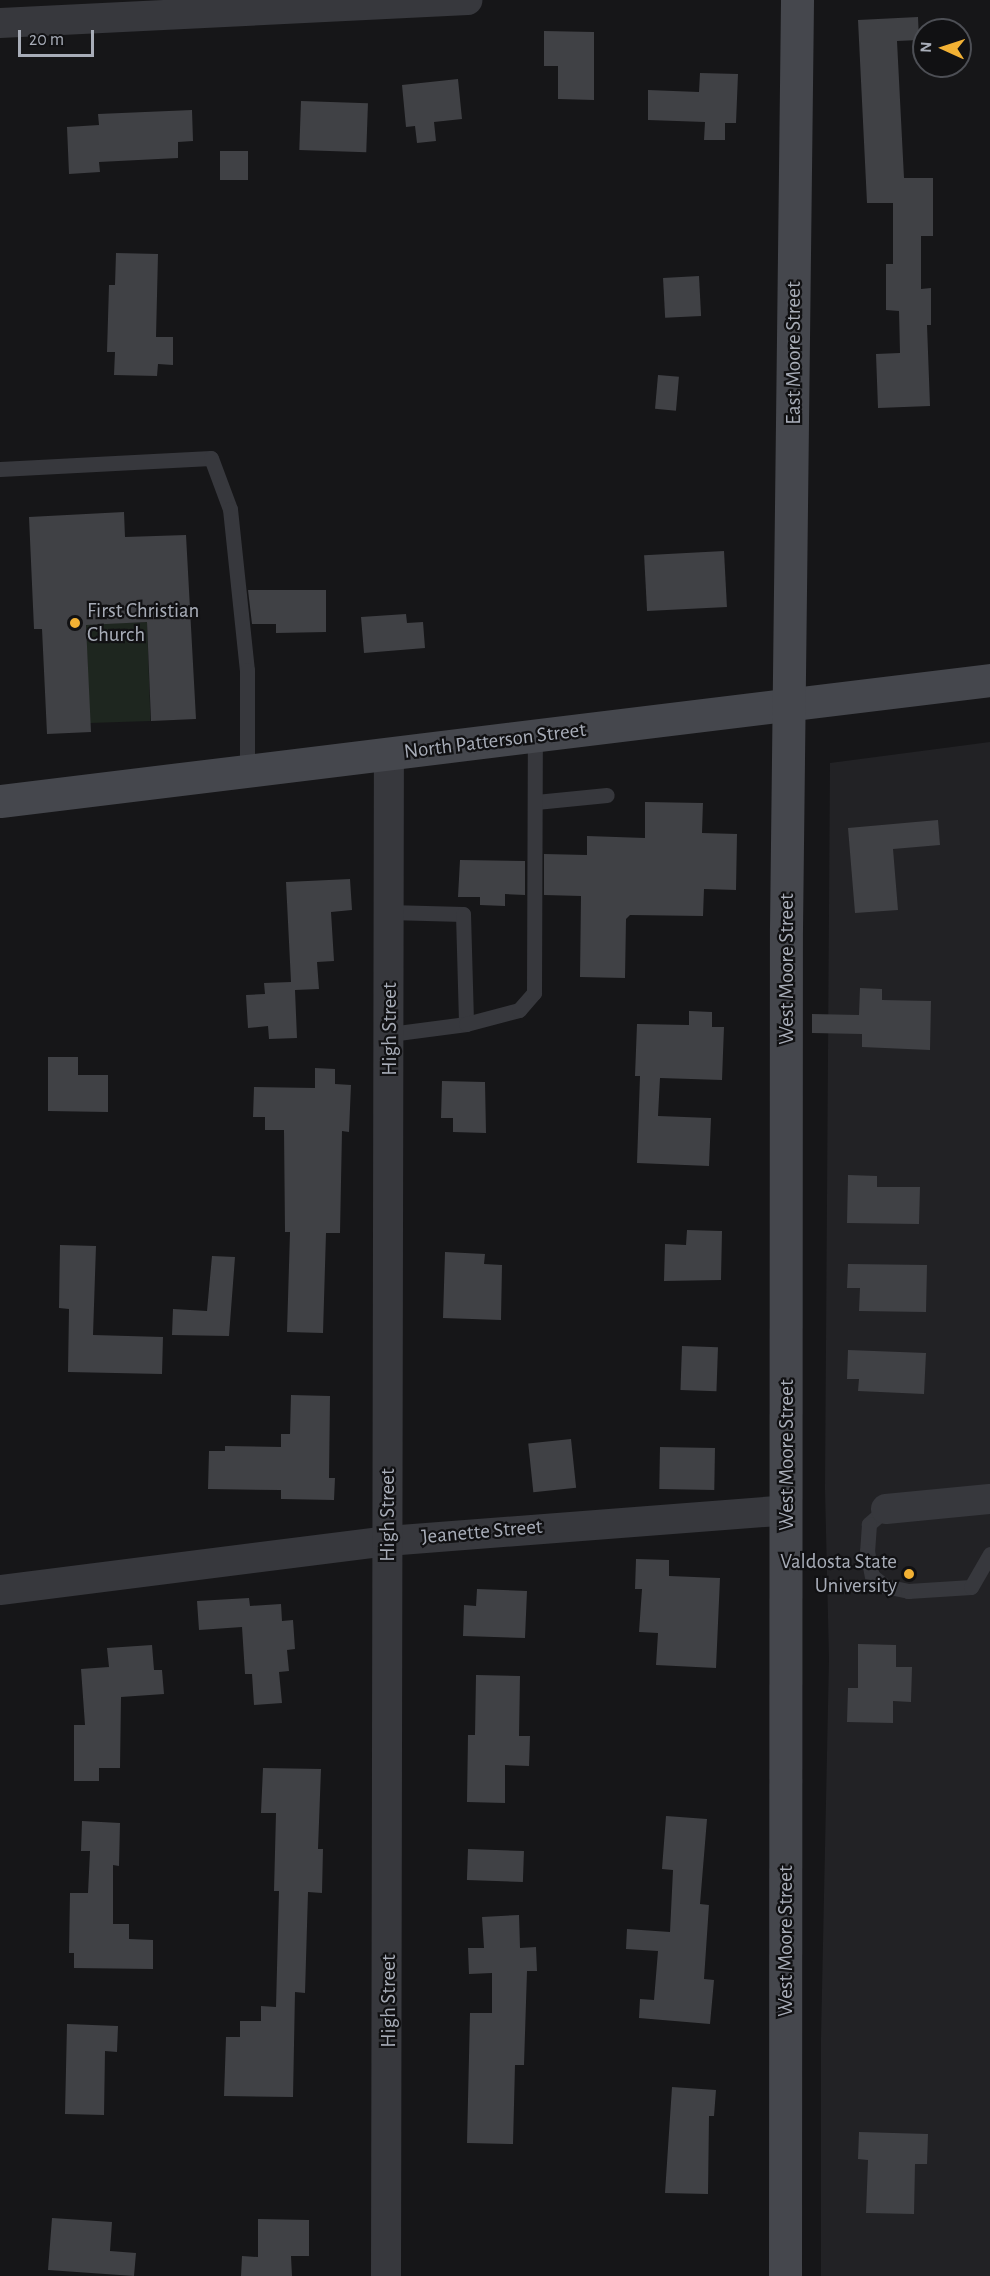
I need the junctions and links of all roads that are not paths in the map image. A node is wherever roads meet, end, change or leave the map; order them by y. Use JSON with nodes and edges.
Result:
{"nodes":[{"id":1,"x":466,"y":0,"type":"edge"},
{"id":2,"x":797,"y":0,"type":"edge"},
{"id":3,"x":0,"y":23,"type":"edge"},
{"id":4,"x":0,"y":469,"type":"edge"},
{"id":5,"x":990,"y":680,"type":"edge"},
{"id":6,"x":791,"y":707,"type":"junction"},
{"id":7,"x":535,"y":736,"type":"junction"},
{"id":8,"x":389,"y":753,"type":"junction"},
{"id":9,"x":247,"y":771,"type":"junction"},
{"id":10,"x":607,"y":795,"type":"dead end"},
{"id":11,"x":0,"y":801,"type":"edge"},
{"id":12,"x":536,"y":802,"type":"junction"},
{"id":13,"x":389,"y":912,"type":"junction"},
{"id":14,"x":466,"y":1024,"type":"junction"},
{"id":15,"x":390,"y":1034,"type":"junction"},
{"id":16,"x":990,"y":1499,"type":"edge"},
{"id":17,"x":886,"y":1509,"type":"joint"},
{"id":18,"x":787,"y":1510,"type":"junction"},
{"id":19,"x":387,"y":1541,"type":"junction"},
{"id":20,"x":990,"y":1554,"type":"edge"},
{"id":21,"x":0,"y":1590,"type":"edge"},
{"id":22,"x":386,"y":2276,"type":"edge"},
{"id":23,"x":785,"y":2276,"type":"edge"}],
"edges":[{"from":1,"to":3,"type":"street"},
{"from":2,"to":6,"type":"street","name":"East Moore Street"},
{"from":4,"to":9,"type":"lane"},
{"from":5,"to":6,"type":"street","name":"North Patterson Street"},
{"from":6,"to":7,"type":"street","name":"North Patterson Street"},
{"from":6,"to":18,"type":"street","name":"West Moore Street"},
{"from":7,"to":8,"type":"street","name":"North Patterson Street"},
{"from":7,"to":12,"type":"lane"},
{"from":8,"to":9,"type":"street","name":"North Patterson Street"},
{"from":8,"to":13,"type":"street","name":"High Street"},
{"from":9,"to":11,"type":"street","name":"North Patterson Street"},
{"from":10,"to":12,"type":"lane"},
{"from":12,"to":14,"type":"lane"},
{"from":13,"to":14,"type":"lane"},
{"from":13,"to":15,"type":"street","name":"High Street"},
{"from":14,"to":15,"type":"lane"},
{"from":15,"to":19,"type":"street","name":"High Street"},
{"from":16,"to":17,"type":"street"},
{"from":17,"to":20,"type":"lane"},
{"from":18,"to":19,"type":"street","name":"Jeanette Street"},
{"from":18,"to":23,"type":"street","name":"West Moore Street"},
{"from":19,"to":21,"type":"street","name":"Jeanette Street"},
{"from":19,"to":22,"type":"street","name":"High Street"}]}
